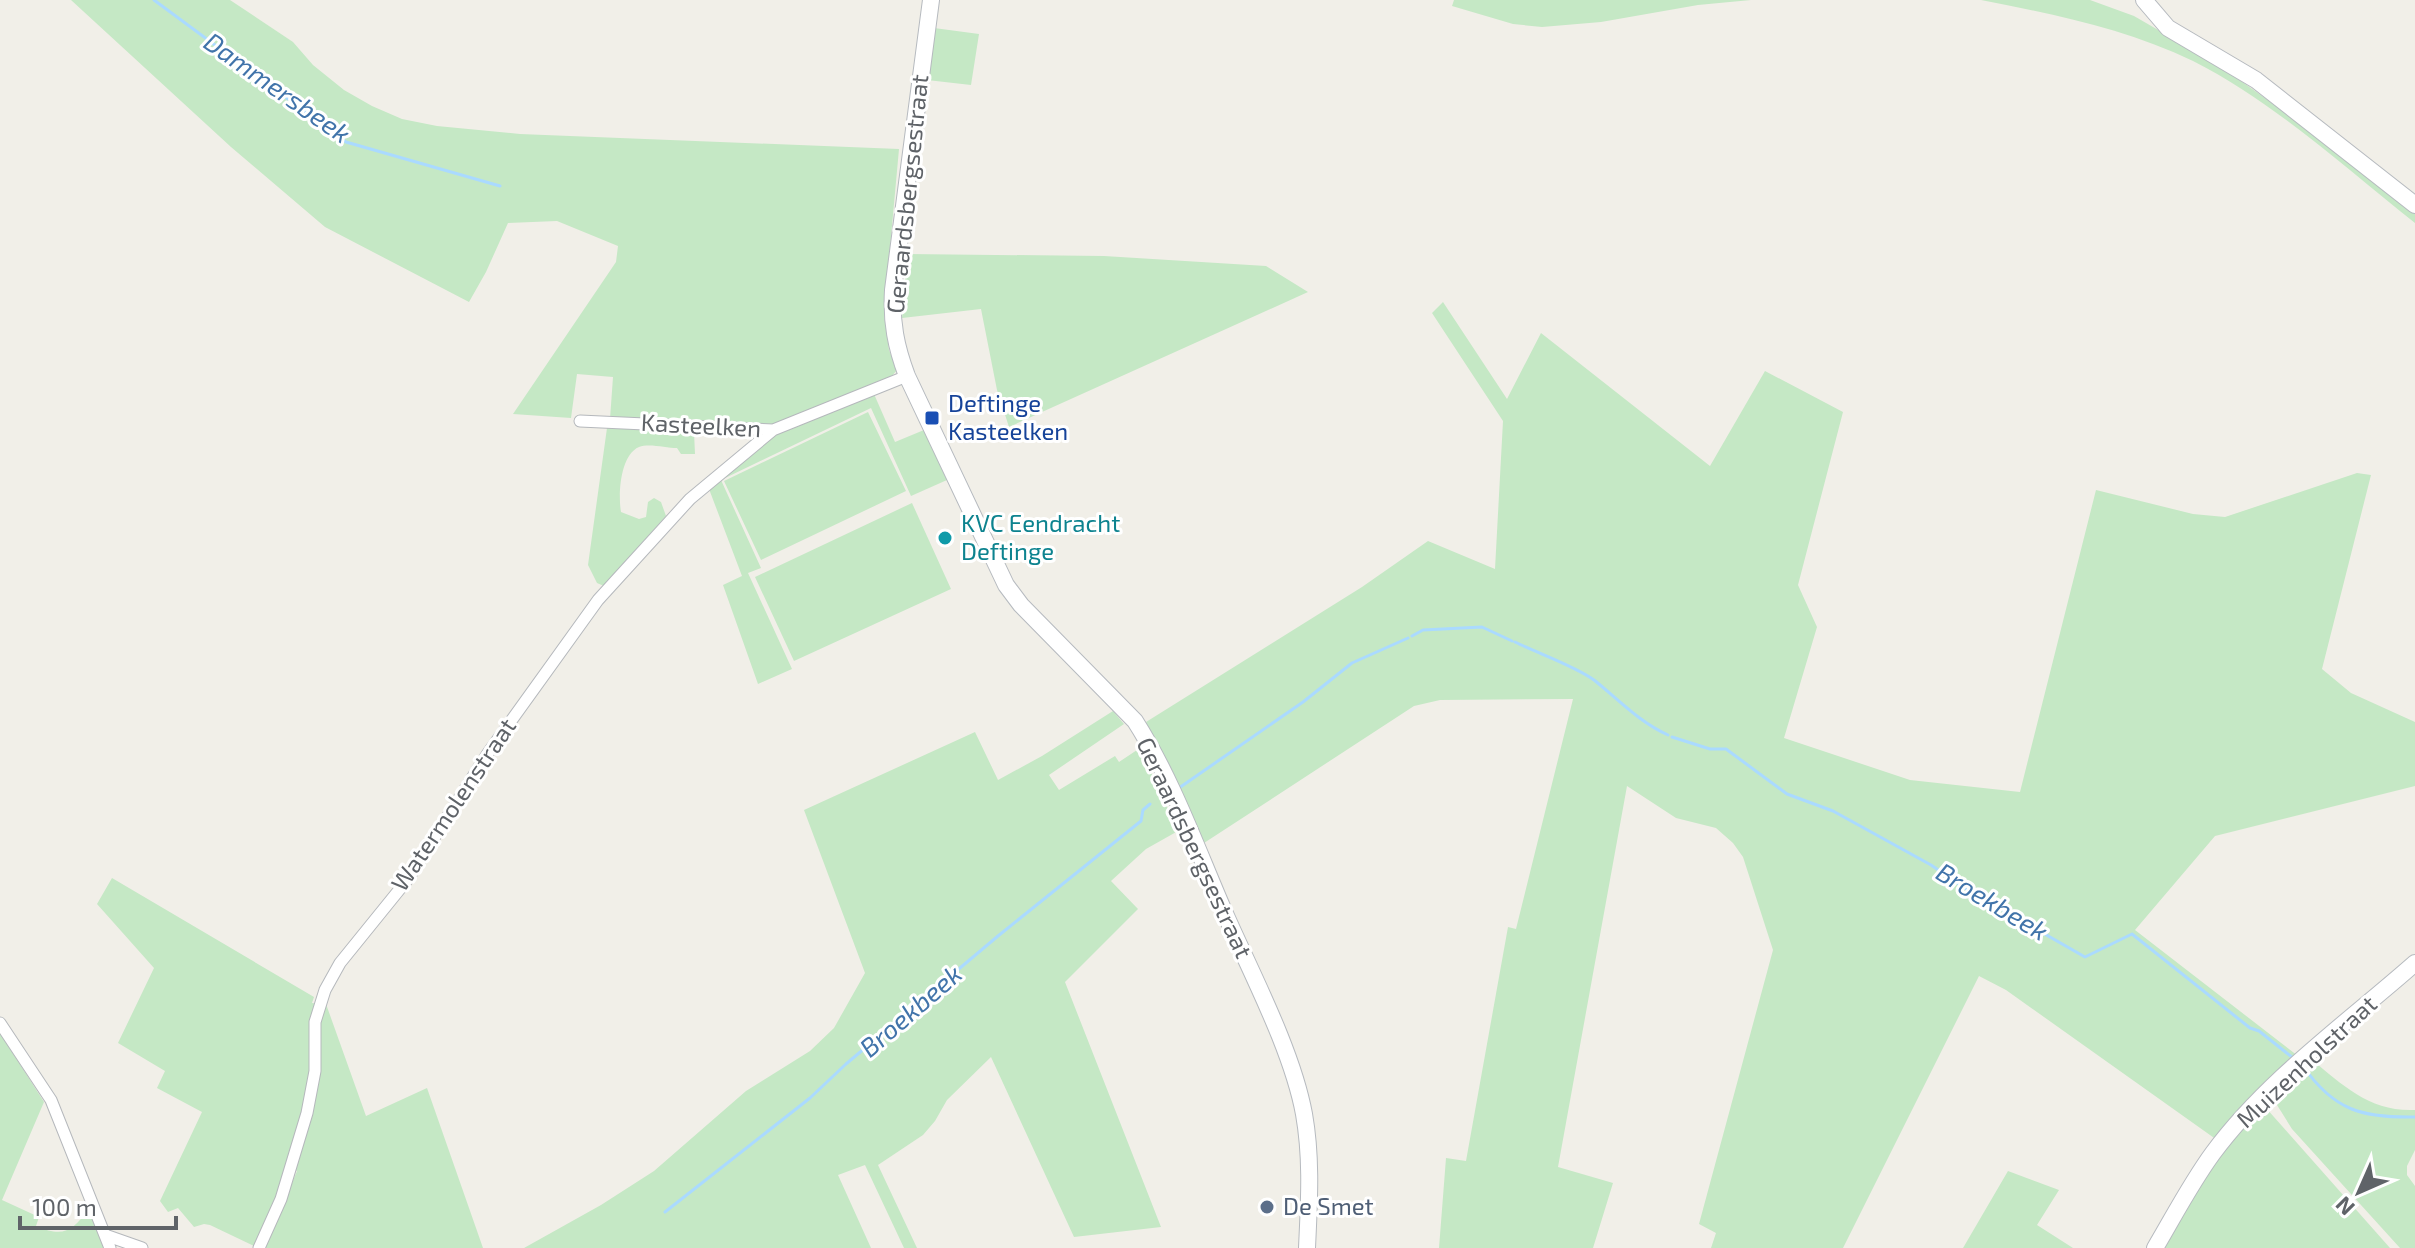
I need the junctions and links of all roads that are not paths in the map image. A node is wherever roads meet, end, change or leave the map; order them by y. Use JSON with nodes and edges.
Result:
{"nodes":[{"id":1,"x":931,"y":0,"type":"edge"},
{"id":2,"x":2144,"y":0,"type":"edge"},
{"id":3,"x":2415,"y":205,"type":"edge"},
{"id":4,"x":907,"y":376,"type":"junction"},
{"id":5,"x":580,"y":421,"type":"dead end"},
{"id":6,"x":773,"y":430,"type":"junction"},
{"id":7,"x":2415,"y":963,"type":"edge"},
{"id":8,"x":0,"y":1023,"type":"edge"},
{"id":9,"x":105,"y":1235,"type":"junction"},
{"id":10,"x":110,"y":1248,"type":"edge"},
{"id":11,"x":142,"y":1248,"type":"edge"},
{"id":12,"x":259,"y":1248,"type":"edge"},
{"id":13,"x":1307,"y":1248,"type":"edge"},
{"id":14,"x":2155,"y":1248,"type":"edge"}],
"edges":[{"from":1,"to":4,"type":"street","name":"Geraardsbergsestraat"},
{"from":2,"to":3,"type":"street"},
{"from":4,"to":6,"type":"street","name":"Kasteelken"},
{"from":4,"to":13,"type":"street","name":"Geraardsbergsestraat"},
{"from":5,"to":6,"type":"street","name":"Kasteelken"},
{"from":6,"to":12,"type":"street","name":"Watermolenstraat"},
{"from":7,"to":14,"type":"street","name":"Muizenholstraat"},
{"from":8,"to":9,"type":"street"},
{"from":9,"to":10,"type":"street"},
{"from":9,"to":11,"type":"street"}]}
